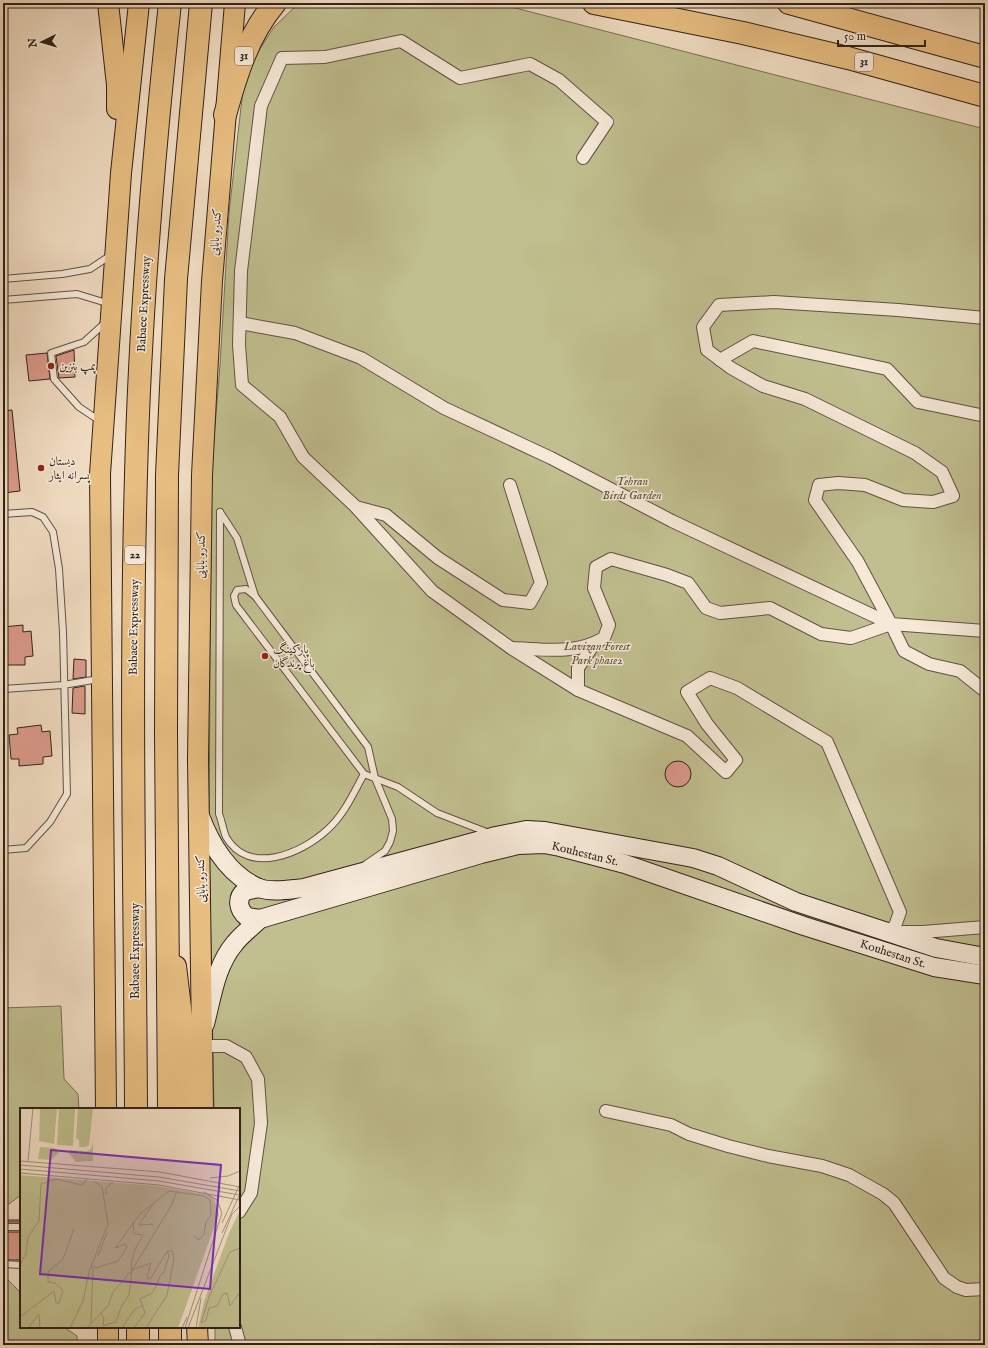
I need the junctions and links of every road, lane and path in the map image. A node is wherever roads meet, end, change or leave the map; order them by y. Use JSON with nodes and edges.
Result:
{"nodes":[{"id":1,"x":108,"y":3,"type":"edge"},
{"id":2,"x":139,"y":3,"type":"edge"},
{"id":3,"x":170,"y":3,"type":"edge"},
{"id":4,"x":201,"y":3,"type":"edge"},
{"id":5,"x":235,"y":3,"type":"edge"},
{"id":6,"x":275,"y":3,"type":"edge"},
{"id":7,"x":594,"y":3,"type":"edge"},
{"id":8,"x":644,"y":3,"type":"edge"},
{"id":9,"x":789,"y":3,"type":"edge"},
{"id":10,"x":743,"y":33,"type":"junction"},
{"id":11,"x":984,"y":56,"type":"edge"},
{"id":12,"x":985,"y":96,"type":"edge"},
{"id":13,"x":225,"y":115,"type":"junction"},
{"id":14,"x":583,"y":158,"type":"dead end"},
{"id":15,"x":120,"y":182,"type":"junction"},
{"id":16,"x":115,"y":252,"type":"junction"},
{"id":17,"x":3,"y":279,"type":"edge"},
{"id":18,"x":3,"y":300,"type":"edge"},
{"id":19,"x":111,"y":311,"type":"junction"},
{"id":20,"x":985,"y":318,"type":"edge"},
{"id":21,"x":240,"y":323,"type":"junction"},
{"id":22,"x":720,"y":360,"type":"junction"},
{"id":23,"x":985,"y":416,"type":"edge"},
{"id":24,"x":103,"y":424,"type":"junction"},
{"id":25,"x":510,"y":485,"type":"dead end"},
{"id":26,"x":355,"y":506,"type":"junction"},
{"id":27,"x":3,"y":514,"type":"edge"},
{"id":28,"x":255,"y":596,"type":"junction"},
{"id":29,"x":891,"y":624,"type":"junction"},
{"id":30,"x":985,"y":632,"type":"edge"},
{"id":31,"x":594,"y":644,"type":"junction"},
{"id":32,"x":511,"y":648,"type":"junction"},
{"id":33,"x":102,"y":678,"type":"junction"},
{"id":34,"x":63,"y":685,"type":"junction"},
{"id":35,"x":3,"y":689,"type":"edge"},
{"id":36,"x":578,"y":690,"type":"junction"},
{"id":37,"x":985,"y":691,"type":"edge"},
{"id":38,"x":364,"y":774,"type":"junction"},
{"id":39,"x":376,"y":778,"type":"junction"},
{"id":40,"x":200,"y":816,"type":"junction"},
{"id":41,"x":496,"y":836,"type":"junction"},
{"id":42,"x":3,"y":850,"type":"edge"},
{"id":43,"x":718,"y":866,"type":"junction"},
{"id":44,"x":338,"y":879,"type":"junction"},
{"id":45,"x":259,"y":888,"type":"junction"},
{"id":46,"x":167,"y":891,"type":"junction"},
{"id":47,"x":711,"y":894,"type":"junction"},
{"id":48,"x":260,"y":919,"type":"junction"},
{"id":49,"x":985,"y":927,"type":"edge"},
{"id":50,"x":886,"y":932,"type":"junction"},
{"id":51,"x":985,"y":957,"type":"edge"},
{"id":52,"x":985,"y":975,"type":"edge"},
{"id":53,"x":203,"y":1038,"type":"junction"},
{"id":54,"x":106,"y":1108,"type":"edge"},
{"id":55,"x":136,"y":1108,"type":"edge"},
{"id":56,"x":169,"y":1108,"type":"edge"},
{"id":57,"x":187,"y":1108,"type":"edge"},
{"id":58,"x":203,"y":1108,"type":"edge"},
{"id":59,"x":606,"y":1110,"type":"dead end"},
{"id":60,"x":240,"y":1210,"type":"edge"},
{"id":61,"x":3,"y":1227,"type":"edge"},
{"id":62,"x":20,"y":1227,"type":"edge"},
{"id":63,"x":3,"y":1264,"type":"edge"},
{"id":64,"x":20,"y":1265,"type":"edge"},
{"id":65,"x":985,"y":1290,"type":"edge"},
{"id":66,"x":138,"y":1328,"type":"edge"},
{"id":67,"x":170,"y":1328,"type":"edge"},
{"id":68,"x":197,"y":1328,"type":"edge"},
{"id":69,"x":205,"y":1328,"type":"edge"},
{"id":70,"x":235,"y":1328,"type":"edge"},
{"id":71,"x":138,"y":1345,"type":"edge"},
{"id":72,"x":170,"y":1345,"type":"edge"},
{"id":73,"x":198,"y":1345,"type":"edge"},
{"id":74,"x":205,"y":1345,"type":"edge"},
{"id":75,"x":240,"y":1345,"type":"edge"}],
"edges":[{"from":1,"to":15,"type":"main road"},
{"from":2,"to":15,"type":"main road"},
{"from":3,"to":55,"type":"highway","name":"Babaee Expressway","number":"22"},
{"from":4,"to":46,"type":"highway"},
{"from":5,"to":13,"type":"main road","name":"کندرو بابایی"},
{"from":6,"to":13,"type":"highway","number":"31"},
{"from":7,"to":10,"type":"highway","number":"31"},
{"from":8,"to":10,"type":"highway"},
{"from":9,"to":11,"type":"highway"},
{"from":10,"to":12,"type":"highway","number":"31"},
{"from":13,"to":40,"type":"main road","name":"کندرو بابایی"},
{"from":14,"to":21,"type":"street"},
{"from":15,"to":16,"type":"main road"},
{"from":16,"to":17,"type":"lane"},
{"from":16,"to":19,"type":"main road"},
{"from":18,"to":19,"type":"lane"},
{"from":19,"to":24,"type":"main road"},
{"from":19,"to":24,"type":"lane"},
{"from":20,"to":22,"type":"street"},
{"from":21,"to":26,"type":"street"},
{"from":21,"to":29,"type":"street"},
{"from":22,"to":23,"type":"street"},
{"from":22,"to":29,"type":"street"},
{"from":24,"to":33,"type":"main road"},
{"from":25,"to":26,"type":"street"},
{"from":26,"to":32,"type":"street"},
{"from":27,"to":34,"type":"lane"},
{"from":28,"to":38,"type":"lane"},
{"from":28,"to":38,"type":"lane"},
{"from":28,"to":39,"type":"lane"},
{"from":29,"to":30,"type":"street"},
{"from":29,"to":31,"type":"street"},
{"from":29,"to":37,"type":"street"},
{"from":31,"to":32,"type":"street"},
{"from":31,"to":36,"type":"street"},
{"from":32,"to":36,"type":"street"},
{"from":33,"to":34,"type":"lane"},
{"from":33,"to":54,"type":"main road"},
{"from":34,"to":35,"type":"lane"},
{"from":34,"to":42,"type":"lane"},
{"from":36,"to":50,"type":"street"},
{"from":38,"to":39,"type":"lane"},
{"from":39,"to":41,"type":"lane"},
{"from":39,"to":44,"type":"lane"},
{"from":40,"to":45,"type":"main road","name":"Kouhestan St."},
{"from":40,"to":53,"type":"main road","name":"کندرو بابایی"},
{"from":41,"to":43,"type":"main road","name":"Kouhestan St."},
{"from":41,"to":44,"type":"main road","name":"Kouhestan St."},
{"from":43,"to":47,"type":"main road"},
{"from":43,"to":50,"type":"main road","name":"Kouhestan St."},
{"from":44,"to":45,"type":"main road","name":"Kouhestan St."},
{"from":45,"to":48,"type":"main road"},
{"from":46,"to":56,"type":"highway"},
{"from":46,"to":57,"type":"main road"},
{"from":47,"to":48,"type":"main road","name":"Kouhestan St."},
{"from":47,"to":52,"type":"main road","name":"Kouhestan St."},
{"from":48,"to":53,"type":"main road","name":"Kouhestan St."},
{"from":49,"to":50,"type":"street"},
{"from":50,"to":51,"type":"main road","name":"Kouhestan St."},
{"from":53,"to":58,"type":"main road","name":"کندرو بابایی"},
{"from":53,"to":60,"type":"street"},
{"from":59,"to":65,"type":"street"},
{"from":61,"to":62,"type":"lane"},
{"from":63,"to":64,"type":"lane"},
{"from":66,"to":71,"type":"highway"},
{"from":67,"to":72,"type":"highway"},
{"from":68,"to":73,"type":"main road"},
{"from":69,"to":74,"type":"main road"},
{"from":70,"to":75,"type":"street"}]}
